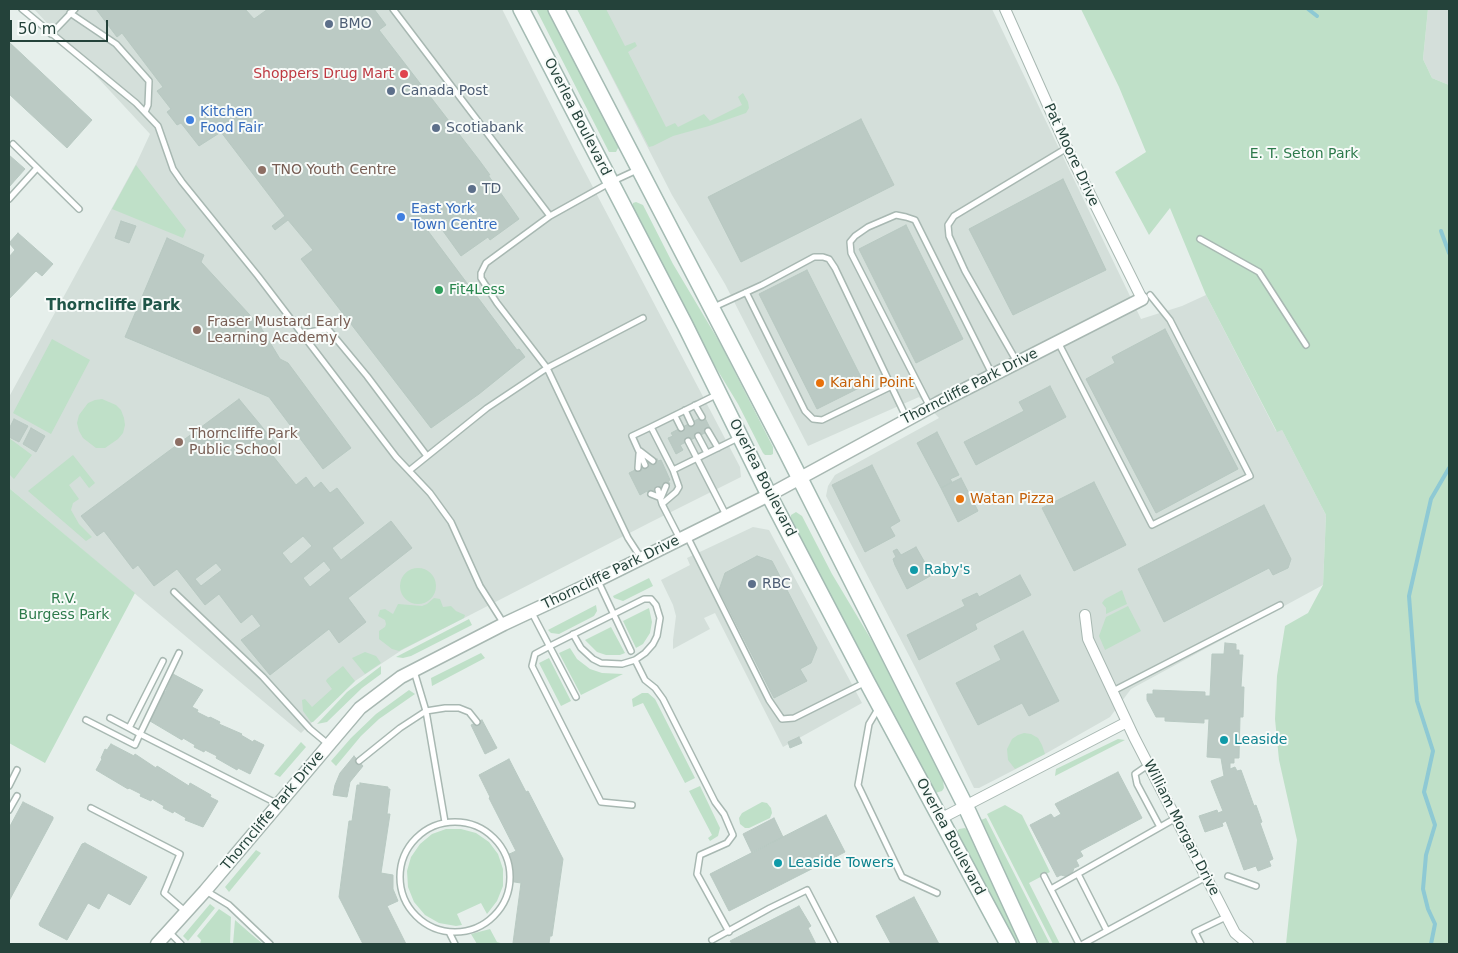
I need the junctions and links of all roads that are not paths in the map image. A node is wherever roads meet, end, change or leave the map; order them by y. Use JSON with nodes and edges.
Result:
{"nodes":[{"id":1,"x":22,"y":9,"type":"edge"},
{"id":2,"x":393,"y":9,"type":"edge"},
{"id":3,"x":521,"y":9,"type":"edge"},
{"id":4,"x":556,"y":9,"type":"edge"},
{"id":5,"x":1006,"y":9,"type":"edge"},
{"id":6,"x":72,"y":11,"type":"edge"},
{"id":7,"x":51,"y":34,"type":"junction"},
{"id":8,"x":145,"y":112,"type":"junction"},
{"id":9,"x":12,"y":144,"type":"dead end"},
{"id":10,"x":1067,"y":148,"type":"junction"},
{"id":11,"x":37,"y":168,"type":"junction"},
{"id":12,"x":640,"y":169,"type":"junction"},
{"id":13,"x":611,"y":182,"type":"junction"},
{"id":14,"x":9,"y":199,"type":"edge"},
{"id":15,"x":80,"y":209,"type":"dead end"},
{"id":16,"x":550,"y":216,"type":"junction"},
{"id":17,"x":1200,"y":239,"type":"dead end"},
{"id":18,"x":746,"y":292,"type":"junction"},
{"id":19,"x":1146,"y":297,"type":"junction"},
{"id":20,"x":711,"y":308,"type":"junction"},
{"id":21,"x":643,"y":318,"type":"dead end"},
{"id":22,"x":302,"y":332,"type":"junction"},
{"id":23,"x":1058,"y":342,"type":"junction"},
{"id":24,"x":1306,"y":345,"type":"dead end"},
{"id":25,"x":1017,"y":362,"type":"junction"},
{"id":26,"x":547,"y":368,"type":"junction"},
{"id":27,"x":992,"y":375,"type":"junction"},
{"id":28,"x":892,"y":386,"type":"junction"},
{"id":29,"x":719,"y":394,"type":"junction"},
{"id":30,"x":696,"y":405,"type":"junction"},
{"id":31,"x":930,"y":407,"type":"junction"},
{"id":32,"x":685,"y":410,"type":"junction"},
{"id":33,"x":675,"y":416,"type":"junction"},
{"id":34,"x":702,"y":417,"type":"dead end"},
{"id":35,"x":907,"y":419,"type":"junction"},
{"id":36,"x":691,"y":422,"type":"dead end"},
{"id":37,"x":651,"y":427,"type":"junction"},
{"id":38,"x":681,"y":428,"type":"dead end"},
{"id":39,"x":708,"y":431,"type":"dead end"},
{"id":40,"x":698,"y":436,"type":"dead end"},
{"id":41,"x":741,"y":437,"type":"junction"},
{"id":42,"x":688,"y":441,"type":"dead end"},
{"id":43,"x":718,"y":448,"type":"junction"},
{"id":44,"x":640,"y":451,"type":"junction"},
{"id":45,"x":707,"y":453,"type":"junction"},
{"id":46,"x":427,"y":456,"type":"junction"},
{"id":47,"x":697,"y":458,"type":"junction"},
{"id":48,"x":654,"y":461,"type":"dead end"},
{"id":49,"x":645,"y":465,"type":"dead end"},
{"id":50,"x":638,"y":468,"type":"dead end"},
{"id":51,"x":410,"y":470,"type":"junction"},
{"id":52,"x":673,"y":470,"type":"junction"},
{"id":53,"x":799,"y":478,"type":"junction"},
{"id":54,"x":666,"y":486,"type":"dead end"},
{"id":55,"x":658,"y":490,"type":"dead end"},
{"id":56,"x":651,"y":494,"type":"dead end"},
{"id":57,"x":769,"y":494,"type":"junction"},
{"id":58,"x":661,"y":498,"type":"junction"},
{"id":59,"x":662,"y":504,"type":"junction"},
{"id":60,"x":726,"y":516,"type":"junction"},
{"id":61,"x":684,"y":538,"type":"junction"},
{"id":62,"x":641,"y":558,"type":"junction"},
{"id":63,"x":598,"y":580,"type":"junction"},
{"id":64,"x":174,"y":592,"type":"dead end"},
{"id":65,"x":1280,"y":605,"type":"dead end"},
{"id":66,"x":531,"y":612,"type":"junction"},
{"id":67,"x":613,"y":614,"type":"junction"},
{"id":68,"x":1085,"y":615,"type":"dead end"},
{"id":69,"x":504,"y":624,"type":"junction"},
{"id":70,"x":573,"y":634,"type":"junction"},
{"id":71,"x":550,"y":646,"type":"junction"},
{"id":72,"x":631,"y":651,"type":"dead end"},
{"id":73,"x":179,"y":653,"type":"dead end"},
{"id":74,"x":635,"y":660,"type":"junction"},
{"id":75,"x":163,"y":661,"type":"dead end"},
{"id":76,"x":414,"y":669,"type":"junction"},
{"id":77,"x":867,"y":682,"type":"junction"},
{"id":78,"x":1112,"y":692,"type":"junction"},
{"id":79,"x":576,"y":697,"type":"dead end"},
{"id":80,"x":880,"y":705,"type":"junction"},
{"id":81,"x":426,"y":711,"type":"junction"},
{"id":82,"x":110,"y":718,"type":"dead end"},
{"id":83,"x":86,"y":720,"type":"dead end"},
{"id":84,"x":477,"y":722,"type":"dead end"},
{"id":85,"x":1127,"y":722,"type":"junction"},
{"id":86,"x":129,"y":728,"type":"junction"},
{"id":87,"x":140,"y":734,"type":"junction"},
{"id":88,"x":329,"y":745,"type":"junction"},
{"id":89,"x":359,"y":761,"type":"dead end"},
{"id":90,"x":1149,"y":765,"type":"junction"},
{"id":91,"x":17,"y":770,"type":"dead end"},
{"id":92,"x":9,"y":786,"type":"edge"},
{"id":93,"x":16,"y":796,"type":"dead end"},
{"id":94,"x":278,"y":804,"type":"junction"},
{"id":95,"x":632,"y":805,"type":"dead end"},
{"id":96,"x":965,"y":805,"type":"junction"},
{"id":97,"x":91,"y":808,"type":"dead end"},
{"id":98,"x":9,"y":810,"type":"edge"},
{"id":99,"x":1176,"y":818,"type":"junction"},
{"id":100,"x":940,"y":819,"type":"junction"},
{"id":101,"x":445,"y":822,"type":"junction"},
{"id":102,"x":1160,"y":827,"type":"junction"},
{"id":103,"x":1078,"y":874,"type":"junction"},
{"id":104,"x":1044,"y":876,"type":"dead end"},
{"id":105,"x":1228,"y":876,"type":"dead end"},
{"id":106,"x":1206,"y":877,"type":"junction"},
{"id":107,"x":1256,"y":886,"type":"dead end"},
{"id":108,"x":1051,"y":889,"type":"junction"},
{"id":109,"x":205,"y":891,"type":"junction"},
{"id":110,"x":937,"y":893,"type":"dead end"},
{"id":111,"x":186,"y":912,"type":"junction"},
{"id":112,"x":1227,"y":917,"type":"junction"},
{"id":113,"x":168,"y":931,"type":"junction"},
{"id":114,"x":1107,"y":931,"type":"junction"},
{"id":115,"x":449,"y":932,"type":"junction"},
{"id":116,"x":729,"y":932,"type":"junction"},
{"id":117,"x":712,"y":940,"type":"dead end"},
{"id":118,"x":156,"y":944,"type":"edge"},
{"id":119,"x":181,"y":944,"type":"edge"},
{"id":120,"x":270,"y":944,"type":"edge"},
{"id":121,"x":455,"y":944,"type":"edge"},
{"id":122,"x":835,"y":944,"type":"edge"},
{"id":123,"x":1008,"y":944,"type":"edge"},
{"id":124,"x":1029,"y":944,"type":"edge"},
{"id":125,"x":1081,"y":944,"type":"edge"},
{"id":126,"x":1202,"y":944,"type":"edge"},
{"id":127,"x":1248,"y":944,"type":"edge"}],
"edges":[{"from":1,"to":7,"type":"lane"},
{"from":2,"to":16,"type":"lane"},
{"from":3,"to":13,"type":"main road","name":"Overlea Boulevard"},
{"from":4,"to":12,"type":"main road","name":"Overlea Boulevard"},
{"from":5,"to":10,"type":"street","name":"Pat Moore Drive"},
{"from":6,"to":7,"type":"lane"},
{"from":6,"to":8,"type":"lane"},
{"from":7,"to":8,"type":"lane"},
{"from":8,"to":22,"type":"lane"},
{"from":9,"to":11,"type":"lane"},
{"from":10,"to":19,"type":"street","name":"Pat Moore Drive"},
{"from":10,"to":25,"type":"lane"},
{"from":11,"to":14,"type":"lane"},
{"from":11,"to":15,"type":"lane"},
{"from":12,"to":13,"type":"lane"},
{"from":12,"to":20,"type":"main road","name":"Overlea Boulevard"},
{"from":13,"to":16,"type":"lane"},
{"from":13,"to":29,"type":"main road","name":"Overlea Boulevard"},
{"from":16,"to":26,"type":"lane"},
{"from":17,"to":24,"type":"lane"},
{"from":18,"to":20,"type":"lane"},
{"from":18,"to":28,"type":"lane"},
{"from":18,"to":28,"type":"lane"},
{"from":19,"to":23,"type":"street","name":"Thorncliffe Park Drive"},
{"from":19,"to":23,"type":"lane"},
{"from":20,"to":53,"type":"main road","name":"Overlea Boulevard"},
{"from":21,"to":26,"type":"lane"},
{"from":22,"to":46,"type":"lane"},
{"from":22,"to":51,"type":"lane"},
{"from":23,"to":25,"type":"street","name":"Thorncliffe Park Drive"},
{"from":25,"to":27,"type":"street","name":"Thorncliffe Park Drive"},
{"from":26,"to":46,"type":"lane"},
{"from":26,"to":62,"type":"lane"},
{"from":27,"to":31,"type":"street","name":"Thorncliffe Park Drive"},
{"from":27,"to":31,"type":"lane"},
{"from":28,"to":35,"type":"lane"},
{"from":29,"to":30,"type":"lane"},
{"from":29,"to":41,"type":"main road","name":"Overlea Boulevard"},
{"from":30,"to":32,"type":"lane"},
{"from":30,"to":34,"type":"lane"},
{"from":31,"to":35,"type":"street","name":"Thorncliffe Park Drive"},
{"from":32,"to":33,"type":"lane"},
{"from":32,"to":36,"type":"lane"},
{"from":33,"to":37,"type":"lane"},
{"from":33,"to":38,"type":"lane"},
{"from":35,"to":53,"type":"street","name":"Thorncliffe Park Drive"},
{"from":37,"to":44,"type":"lane"},
{"from":37,"to":52,"type":"lane"},
{"from":39,"to":43,"type":"lane"},
{"from":40,"to":45,"type":"lane"},
{"from":41,"to":43,"type":"lane"},
{"from":41,"to":57,"type":"main road","name":"Overlea Boulevard"},
{"from":42,"to":47,"type":"lane"},
{"from":43,"to":45,"type":"lane"},
{"from":44,"to":48,"type":"lane"},
{"from":44,"to":49,"type":"lane"},
{"from":44,"to":50,"type":"lane"},
{"from":45,"to":47,"type":"lane"},
{"from":46,"to":51,"type":"lane"},
{"from":47,"to":52,"type":"lane"},
{"from":47,"to":60,"type":"lane"},
{"from":51,"to":69,"type":"lane"},
{"from":52,"to":59,"type":"lane"},
{"from":53,"to":57,"type":"street","name":"Thorncliffe Park Drive"},
{"from":53,"to":96,"type":"main road","name":"Overlea Boulevard"},
{"from":54,"to":58,"type":"lane"},
{"from":55,"to":58,"type":"lane"},
{"from":56,"to":58,"type":"lane"},
{"from":57,"to":60,"type":"street","name":"Thorncliffe Park Drive"},
{"from":57,"to":77,"type":"main road","name":"Overlea Boulevard"},
{"from":58,"to":59,"type":"lane"},
{"from":59,"to":61,"type":"lane"},
{"from":60,"to":61,"type":"street","name":"Thorncliffe Park Drive"},
{"from":61,"to":62,"type":"street","name":"Thorncliffe Park Drive"},
{"from":61,"to":77,"type":"lane"},
{"from":62,"to":63,"type":"street","name":"Thorncliffe Park Drive"},
{"from":63,"to":66,"type":"street","name":"Thorncliffe Park Drive"},
{"from":63,"to":67,"type":"lane"},
{"from":64,"to":88,"type":"lane"},
{"from":65,"to":78,"type":"lane"},
{"from":66,"to":69,"type":"street","name":"Thorncliffe Park Drive"},
{"from":66,"to":71,"type":"lane"},
{"from":67,"to":70,"type":"lane"},
{"from":67,"to":72,"type":"lane"},
{"from":67,"to":74,"type":"lane"},
{"from":68,"to":78,"type":"street","name":"William Morgan Drive"},
{"from":69,"to":76,"type":"street","name":"Thorncliffe Park Drive"},
{"from":70,"to":71,"type":"lane"},
{"from":70,"to":74,"type":"lane"},
{"from":71,"to":79,"type":"lane"},
{"from":71,"to":95,"type":"lane"},
{"from":73,"to":87,"type":"lane"},
{"from":74,"to":116,"type":"lane"},
{"from":75,"to":86,"type":"lane"},
{"from":76,"to":81,"type":"lane"},
{"from":76,"to":88,"type":"street","name":"Thorncliffe Park Drive"},
{"from":77,"to":80,"type":"main road","name":"Overlea Boulevard"},
{"from":78,"to":85,"type":"street","name":"William Morgan Drive"},
{"from":80,"to":100,"type":"main road","name":"Overlea Boulevard"},
{"from":80,"to":110,"type":"lane"},
{"from":81,"to":84,"type":"lane"},
{"from":81,"to":89,"type":"lane"},
{"from":81,"to":101,"type":"lane"},
{"from":82,"to":86,"type":"lane"},
{"from":83,"to":87,"type":"lane"},
{"from":85,"to":90,"type":"street","name":"William Morgan Drive"},
{"from":85,"to":96,"type":"street"},
{"from":86,"to":87,"type":"lane"},
{"from":87,"to":94,"type":"lane"},
{"from":88,"to":94,"type":"street","name":"Thorncliffe Park Drive"},
{"from":90,"to":99,"type":"street","name":"William Morgan Drive"},
{"from":90,"to":102,"type":"lane"},
{"from":91,"to":92,"type":"lane"},
{"from":93,"to":98,"type":"lane"},
{"from":94,"to":109,"type":"street","name":"Thorncliffe Park Drive"},
{"from":96,"to":100,"type":"street"},
{"from":96,"to":124,"type":"main road","name":"Overlea Boulevard"},
{"from":97,"to":111,"type":"lane"},
{"from":99,"to":102,"type":"lane"},
{"from":99,"to":106,"type":"street","name":"William Morgan Drive"},
{"from":100,"to":123,"type":"main road","name":"Overlea Boulevard"},
{"from":101,"to":115,"type":"lane"},
{"from":101,"to":115,"type":"lane"},
{"from":102,"to":103,"type":"lane"},
{"from":103,"to":108,"type":"lane"},
{"from":103,"to":114,"type":"lane"},
{"from":104,"to":108,"type":"lane"},
{"from":105,"to":107,"type":"lane"},
{"from":106,"to":112,"type":"street","name":"William Morgan Drive"},
{"from":106,"to":114,"type":"lane"},
{"from":108,"to":125,"type":"lane"},
{"from":109,"to":111,"type":"street","name":"Thorncliffe Park Drive"},
{"from":109,"to":120,"type":"lane"},
{"from":111,"to":113,"type":"street","name":"Thorncliffe Park Drive"},
{"from":112,"to":126,"type":"lane"},
{"from":112,"to":127,"type":"street","name":"William Morgan Drive"},
{"from":113,"to":118,"type":"street","name":"Thorncliffe Park Drive"},
{"from":113,"to":119,"type":"lane"},
{"from":114,"to":125,"type":"lane"},
{"from":115,"to":121,"type":"lane"},
{"from":116,"to":117,"type":"lane"},
{"from":116,"to":122,"type":"lane"}]}
